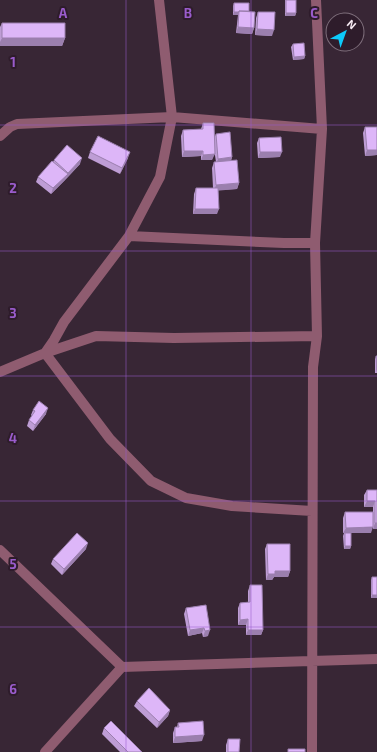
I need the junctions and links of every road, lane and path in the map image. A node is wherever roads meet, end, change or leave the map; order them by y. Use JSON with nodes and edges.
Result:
{"nodes":[{"id":1,"x":159,"y":0,"type":"edge"},
{"id":2,"x":316,"y":0,"type":"edge"},
{"id":3,"x":172,"y":117,"type":"junction"},
{"id":4,"x":322,"y":128,"type":"junction"},
{"id":5,"x":0,"y":136,"type":"edge"},
{"id":6,"x":129,"y":236,"type":"junction"},
{"id":7,"x":315,"y":242,"type":"junction"},
{"id":8,"x":317,"y":336,"type":"junction"},
{"id":9,"x":45,"y":353,"type":"junction"},
{"id":10,"x":0,"y":372,"type":"edge"},
{"id":11,"x":312,"y":511,"type":"junction"},
{"id":12,"x":0,"y":550,"type":"edge"},
{"id":13,"x":377,"y":659,"type":"edge"},
{"id":14,"x":312,"y":662,"type":"junction"},
{"id":15,"x":122,"y":667,"type":"junction"},
{"id":16,"x":45,"y":752,"type":"edge"},
{"id":17,"x":312,"y":752,"type":"edge"}],
"edges":[{"from":1,"to":3,"type":"street"},
{"from":2,"to":4,"type":"street"},
{"from":3,"to":4,"type":"street"},
{"from":3,"to":5,"type":"street"},
{"from":3,"to":6,"type":"street"},
{"from":4,"to":7,"type":"street"},
{"from":6,"to":7,"type":"street"},
{"from":6,"to":9,"type":"street"},
{"from":7,"to":8,"type":"street"},
{"from":8,"to":9,"type":"street"},
{"from":8,"to":11,"type":"street"},
{"from":9,"to":10,"type":"street"},
{"from":9,"to":11,"type":"street"},
{"from":11,"to":14,"type":"street"},
{"from":12,"to":15,"type":"street"},
{"from":13,"to":14,"type":"street"},
{"from":14,"to":15,"type":"street"},
{"from":14,"to":17,"type":"street"},
{"from":15,"to":16,"type":"street"}]}
